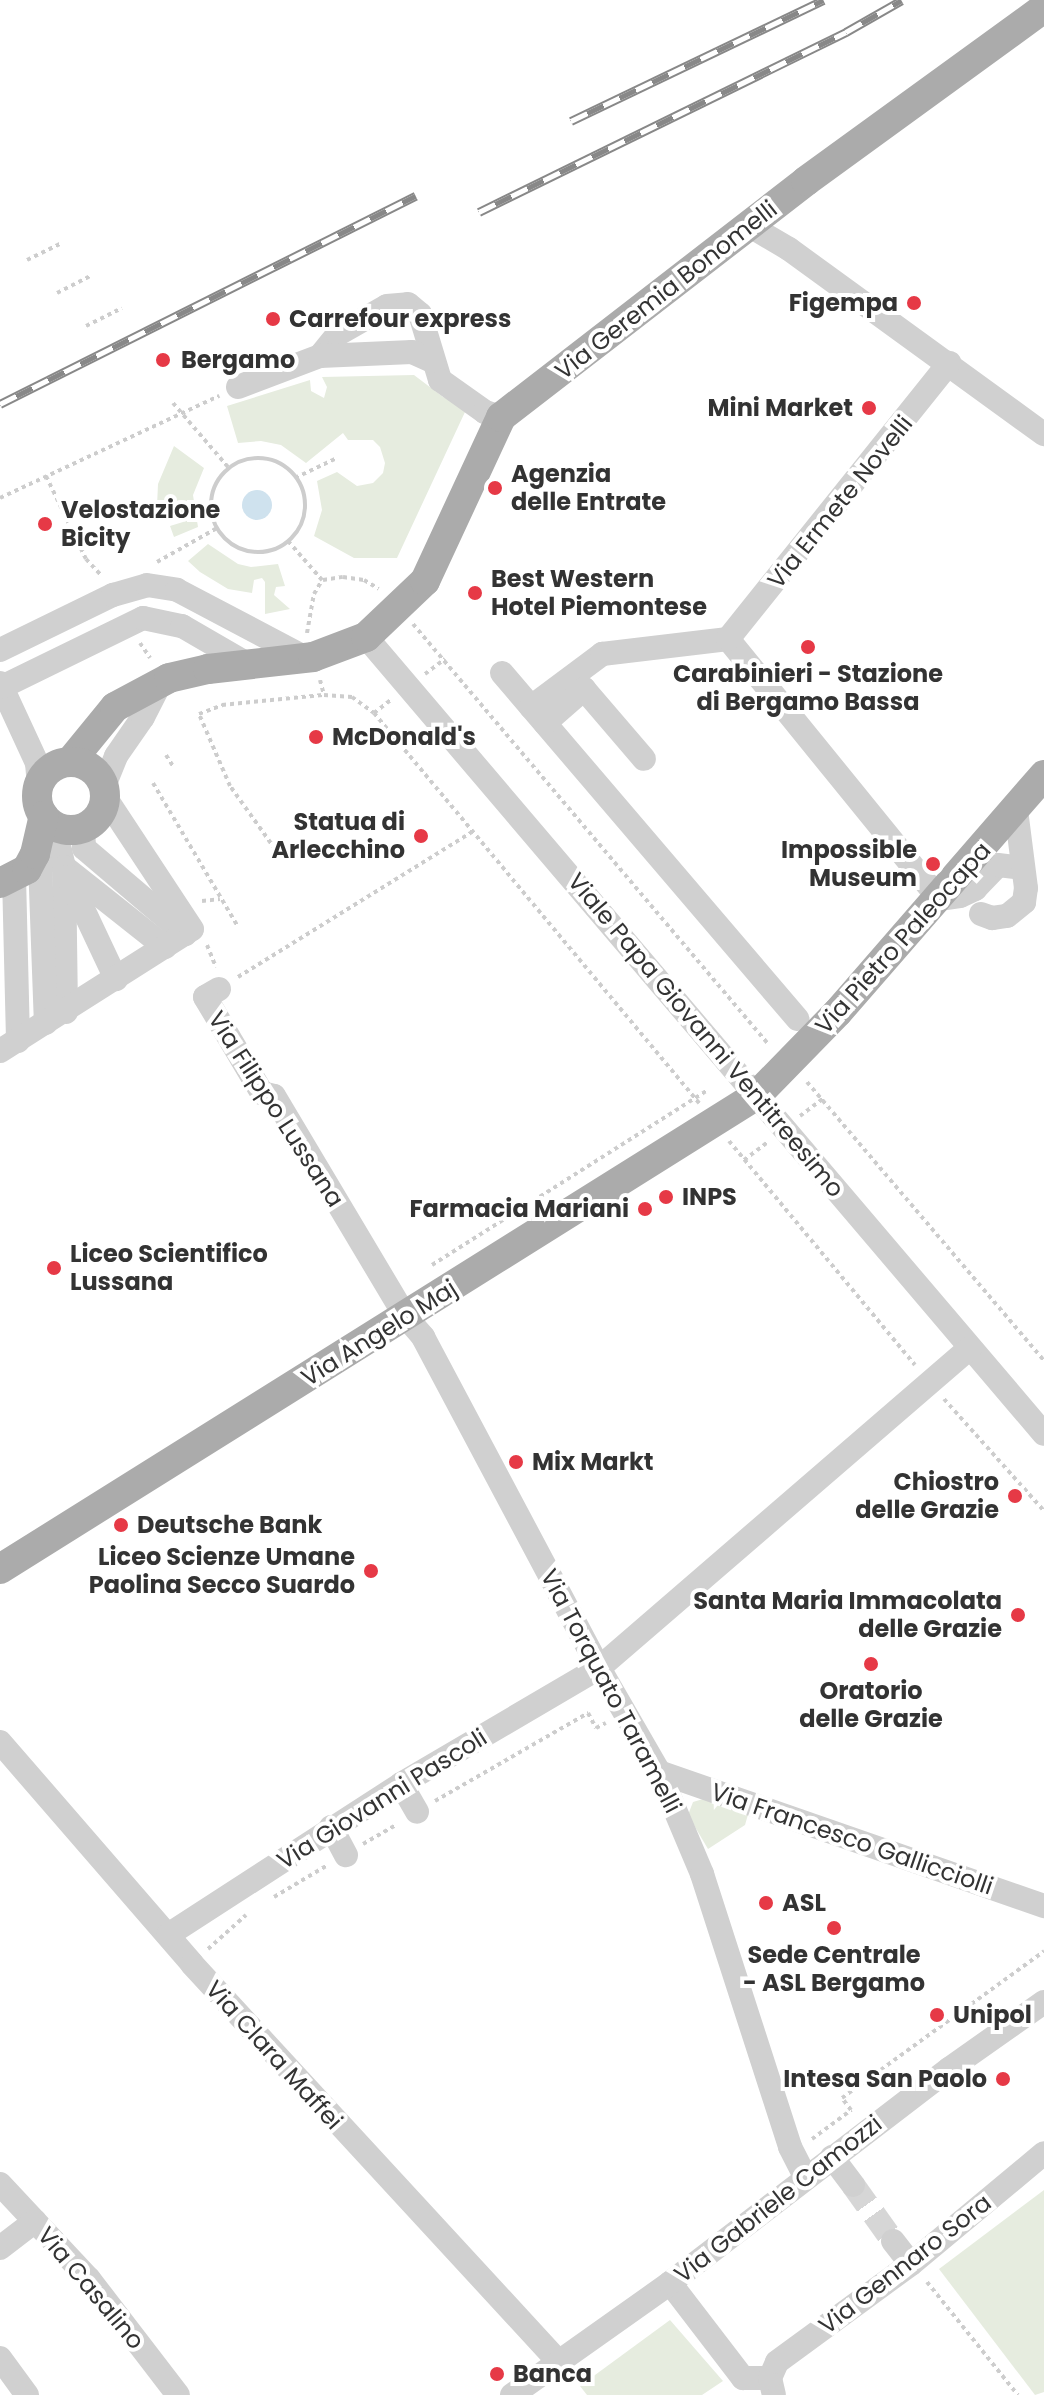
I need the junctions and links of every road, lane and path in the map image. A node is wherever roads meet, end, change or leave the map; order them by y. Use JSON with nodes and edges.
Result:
{"nodes":[{"id":1,"x":1044,"y":8,"type":"edge"},
{"id":2,"x":750,"y":226,"type":"junction"},
{"id":3,"x":62,"y":243,"type":"dead end"},
{"id":4,"x":27,"y":260,"type":"dead end"},
{"id":5,"x":92,"y":275,"type":"dead end"},
{"id":6,"x":57,"y":293,"type":"dead end"},
{"id":7,"x":122,"y":308,"type":"dead end"},
{"id":8,"x":86,"y":326,"type":"dead end"},
{"id":9,"x":320,"y":356,"type":"junction"},
{"id":10,"x":432,"y":361,"type":"junction"},
{"id":11,"x":949,"y":363,"type":"junction"},
{"id":12,"x":238,"y":387,"type":"joint"},
{"id":13,"x":173,"y":403,"type":"dead end"},
{"id":14,"x":183,"y":414,"type":"junction"},
{"id":15,"x":501,"y":417,"type":"junction"},
{"id":16,"x":1044,"y":434,"type":"edge"},
{"id":17,"x":337,"y":458,"type":"dead end"},
{"id":18,"x":229,"y":468,"type":"junction"},
{"id":19,"x":46,"y":476,"type":"junction"},
{"id":20,"x":295,"y":478,"type":"junction"},
{"id":21,"x":0,"y":498,"type":"edge"},
{"id":22,"x":288,"y":541,"type":"junction"},
{"id":23,"x":322,"y":580,"type":"junction"},
{"id":24,"x":106,"y":581,"type":"dead end"},
{"id":25,"x":398,"y":608,"type":"junction"},
{"id":26,"x":366,"y":637,"type":"junction"},
{"id":27,"x":728,"y":639,"type":"junction"},
{"id":28,"x":0,"y":650,"type":"edge"},
{"id":29,"x":310,"y":658,"type":"junction"},
{"id":30,"x":249,"y":665,"type":"junction"},
{"id":31,"x":502,"y":673,"type":"dead end"},
{"id":32,"x":161,"y":682,"type":"junction"},
{"id":33,"x":1,"y":685,"type":"edge"},
{"id":34,"x":324,"y":695,"type":"junction"},
{"id":35,"x":538,"y":715,"type":"junction"},
{"id":36,"x":30,"y":751,"type":"junction"},
{"id":37,"x":166,"y":755,"type":"dead end"},
{"id":38,"x":644,"y":759,"type":"dead end"},
{"id":39,"x":67,"y":763,"type":"junction"},
{"id":40,"x":173,"y":766,"type":"dead end"},
{"id":41,"x":1044,"y":775,"type":"edge"},
{"id":42,"x":153,"y":783,"type":"dead end"},
{"id":43,"x":39,"y":784,"type":"junction"},
{"id":44,"x":105,"y":792,"type":"junction"},
{"id":45,"x":1016,"y":810,"type":"junction"},
{"id":46,"x":44,"y":816,"type":"junction"},
{"id":47,"x":472,"y":832,"type":"junction"},
{"id":48,"x":280,"y":856,"type":"dead end"},
{"id":49,"x":46,"y":858,"type":"edge"},
{"id":50,"x":1022,"y":868,"type":"junction"},
{"id":51,"x":939,"y":899,"type":"junction"},
{"id":52,"x":981,"y":914,"type":"dead end"},
{"id":53,"x":237,"y":925,"type":"dead end"},
{"id":54,"x":181,"y":937,"type":"junction"},
{"id":55,"x":116,"y":979,"type":"junction"},
{"id":56,"x":219,"y":989,"type":"joint"},
{"id":57,"x":56,"y":1018,"type":"junction"},
{"id":58,"x":798,"y":1019,"type":"dead end"},
{"id":59,"x":9,"y":1046,"type":"edge"},
{"id":60,"x":790,"y":1066,"type":"junction"},
{"id":61,"x":706,"y":1091,"type":"dead end"},
{"id":62,"x":757,"y":1095,"type":"junction"},
{"id":63,"x":695,"y":1096,"type":"junction"},
{"id":64,"x":716,"y":1124,"type":"junction"},
{"id":65,"x":431,"y":1265,"type":"dead end"},
{"id":66,"x":405,"y":1316,"type":"junction"},
{"id":67,"x":970,"y":1348,"type":"junction"},
{"id":68,"x":1044,"y":1360,"type":"edge"},
{"id":69,"x":930,"y":1383,"type":"junction"},
{"id":70,"x":1044,"y":1434,"type":"edge"},
{"id":71,"x":1044,"y":1511,"type":"edge"},
{"id":72,"x":2,"y":1563,"type":"edge"},
{"id":73,"x":599,"y":1668,"type":"junction"},
{"id":74,"x":0,"y":1742,"type":"edge"},
{"id":75,"x":659,"y":1772,"type":"junction"},
{"id":76,"x":401,"y":1784,"type":"junction"},
{"id":77,"x":417,"y":1812,"type":"dead end"},
{"id":78,"x":331,"y":1827,"type":"junction"},
{"id":79,"x":346,"y":1855,"type":"dead end"},
{"id":80,"x":1044,"y":1906,"type":"edge"},
{"id":81,"x":168,"y":1935,"type":"junction"},
{"id":82,"x":1044,"y":1951,"type":"edge"},
{"id":83,"x":1044,"y":2002,"type":"edge"},
{"id":84,"x":790,"y":2147,"type":"junction"},
{"id":85,"x":1044,"y":2153,"type":"edge"},
{"id":86,"x":832,"y":2157,"type":"junction"},
{"id":87,"x":805,"y":2177,"type":"junction"},
{"id":88,"x":0,"y":2184,"type":"edge"},
{"id":89,"x":853,"y":2185,"type":"tunnel mouth"},
{"id":90,"x":35,"y":2221,"type":"junction"},
{"id":91,"x":893,"y":2241,"type":"tunnel mouth"},
{"id":92,"x":0,"y":2248,"type":"edge"},
{"id":93,"x":911,"y":2264,"type":"junction"},
{"id":94,"x":670,"y":2283,"type":"junction"},
{"id":95,"x":0,"y":2358,"type":"edge"},
{"id":96,"x":558,"y":2361,"type":"junction"},
{"id":97,"x":772,"y":2386,"type":"edge"},
{"id":98,"x":27,"y":2395,"type":"edge"},
{"id":99,"x":178,"y":2395,"type":"edge"},
{"id":100,"x":512,"y":2395,"type":"edge"},
{"id":101,"x":1018,"y":2395,"type":"edge"}],
"edges":[{"from":1,"to":2,"type":"main road","name":"Via Geremia Bonomelli"},
{"from":2,"to":11,"type":"street"},
{"from":2,"to":15,"type":"main road","name":"Via Geremia Bonomelli"},
{"from":3,"to":4,"type":"path"},
{"from":5,"to":6,"type":"path"},
{"from":7,"to":8,"type":"path"},
{"from":9,"to":10,"type":"street"},
{"from":9,"to":10,"type":"street"},
{"from":9,"to":12,"type":"street"},
{"from":10,"to":15,"type":"street"},
{"from":11,"to":16,"type":"street"},
{"from":11,"to":27,"type":"street","name":"Via Ermete Novelli"},
{"from":12,"to":14,"type":"path"},
{"from":13,"to":14,"type":"path"},
{"from":14,"to":18,"type":"path"},
{"from":14,"to":19,"type":"path"},
{"from":15,"to":25,"type":"main road","name":"Via Geremia Bonomelli"},
{"from":17,"to":20,"type":"path"},
{"from":18,"to":20,"type":"path"},
{"from":18,"to":22,"type":"path"},
{"from":19,"to":21,"type":"path"},
{"from":19,"to":24,"type":"path"},
{"from":20,"to":22,"type":"path"},
{"from":22,"to":23,"type":"path"},
{"from":23,"to":25,"type":"path"},
{"from":23,"to":29,"type":"path"},
{"from":25,"to":26,"type":"main road","name":"Via Geremia Bonomelli"},
{"from":25,"to":60,"type":"path"},
{"from":26,"to":29,"type":"main road"},
{"from":26,"to":62,"type":"street","name":"Viale Papa Giovanni Ventitreesimo"},
{"from":27,"to":35,"type":"street"},
{"from":27,"to":51,"type":"street"},
{"from":28,"to":29,"type":"street"},
{"from":29,"to":30,"type":"main road"},
{"from":29,"to":34,"type":"path"},
{"from":30,"to":32,"type":"main road"},
{"from":30,"to":33,"type":"street"},
{"from":31,"to":35,"type":"street"},
{"from":32,"to":39,"type":"main road"},
{"from":32,"to":44,"type":"street"},
{"from":33,"to":36,"type":"street"},
{"from":34,"to":47,"type":"path"},
{"from":34,"to":48,"type":"path"},
{"from":35,"to":38,"type":"street"},
{"from":35,"to":58,"type":"street"},
{"from":36,"to":39,"type":"street"},
{"from":36,"to":43,"type":"street"},
{"from":37,"to":40,"type":"path"},
{"from":39,"to":43,"type":"main road"},
{"from":39,"to":44,"type":"main road"},
{"from":41,"to":45,"type":"main road","name":"Via Pietro Paleocapa"},
{"from":42,"to":53,"type":"path"},
{"from":43,"to":46,"type":"main road"},
{"from":44,"to":49,"type":"main road"},
{"from":44,"to":54,"type":"street"},
{"from":45,"to":50,"type":"street"},
{"from":45,"to":51,"type":"main road","name":"Via Pietro Paleocapa"},
{"from":46,"to":49,"type":"main road"},
{"from":46,"to":49,"type":"main road"},
{"from":47,"to":56,"type":"path"},
{"from":47,"to":63,"type":"path"},
{"from":49,"to":54,"type":"street"},
{"from":49,"to":54,"type":"street"},
{"from":49,"to":55,"type":"street"},
{"from":49,"to":57,"type":"street"},
{"from":49,"to":59,"type":"street"},
{"from":50,"to":51,"type":"street"},
{"from":50,"to":52,"type":"street"},
{"from":51,"to":60,"type":"main road","name":"Via Pietro Paleocapa"},
{"from":54,"to":55,"type":"street"},
{"from":55,"to":57,"type":"street"},
{"from":56,"to":66,"type":"street","name":"Via Filippo Lussana"},
{"from":57,"to":59,"type":"street"},
{"from":60,"to":62,"type":"main road","name":"Via Pietro Paleocapa"},
{"from":60,"to":68,"type":"path"},
{"from":61,"to":63,"type":"path"},
{"from":62,"to":64,"type":"main road","name":"Via Angelo Maj"},
{"from":62,"to":67,"type":"street","name":"Viale Papa Giovanni Ventitreesimo"},
{"from":63,"to":64,"type":"path"},
{"from":63,"to":65,"type":"path"},
{"from":64,"to":66,"type":"main road","name":"Via Angelo Maj"},
{"from":64,"to":69,"type":"path"},
{"from":66,"to":72,"type":"main road","name":"Via Angelo Maj"},
{"from":66,"to":73,"type":"street","name":"Via Torquato Taramelli"},
{"from":67,"to":69,"type":"street","name":"Via Giovanni Pascoli"},
{"from":67,"to":70,"type":"street","name":"Viale Papa Giovanni Ventitreesimo"},
{"from":69,"to":71,"type":"path"},
{"from":69,"to":73,"type":"street","name":"Via Giovanni Pascoli"},
{"from":73,"to":75,"type":"street","name":"Via Torquato Taramelli"},
{"from":73,"to":76,"type":"street","name":"Via Giovanni Pascoli"},
{"from":74,"to":81,"type":"street","name":"Via Clara Maffei"},
{"from":75,"to":80,"type":"street","name":"Via Francesco Gallicciolli"},
{"from":75,"to":84,"type":"street","name":"Via Torquato Taramelli"},
{"from":76,"to":77,"type":"street"},
{"from":76,"to":78,"type":"street","name":"Via Giovanni Pascoli"},
{"from":78,"to":79,"type":"street"},
{"from":78,"to":81,"type":"street","name":"Via Giovanni Pascoli"},
{"from":81,"to":96,"type":"street","name":"Via Clara Maffei"},
{"from":82,"to":84,"type":"path"},
{"from":83,"to":86,"type":"street","name":"Via Gabriele Camozzi"},
{"from":84,"to":87,"type":"street","name":"Via Torquato Taramelli"},
{"from":85,"to":93,"type":"street","name":"Via Gennaro Sora"},
{"from":86,"to":87,"type":"street","name":"Via Gabriele Camozzi"},
{"from":86,"to":89,"type":"street"},
{"from":87,"to":94,"type":"street","name":"Via Gabriele Camozzi"},
{"from":88,"to":90,"type":"street","name":"Via Casalino"},
{"from":90,"to":92,"type":"street"},
{"from":90,"to":99,"type":"street","name":"Via Casalino"},
{"from":91,"to":93,"type":"street"},
{"from":93,"to":97,"type":"street","name":"Via Gennaro Sora"},
{"from":93,"to":101,"type":"path"},
{"from":94,"to":96,"type":"street","name":"Via Gabriele Camozzi"},
{"from":94,"to":97,"type":"street"},
{"from":95,"to":98,"type":"street"},
{"from":96,"to":100,"type":"street","name":"Via Gabriele Camozzi"}]}
